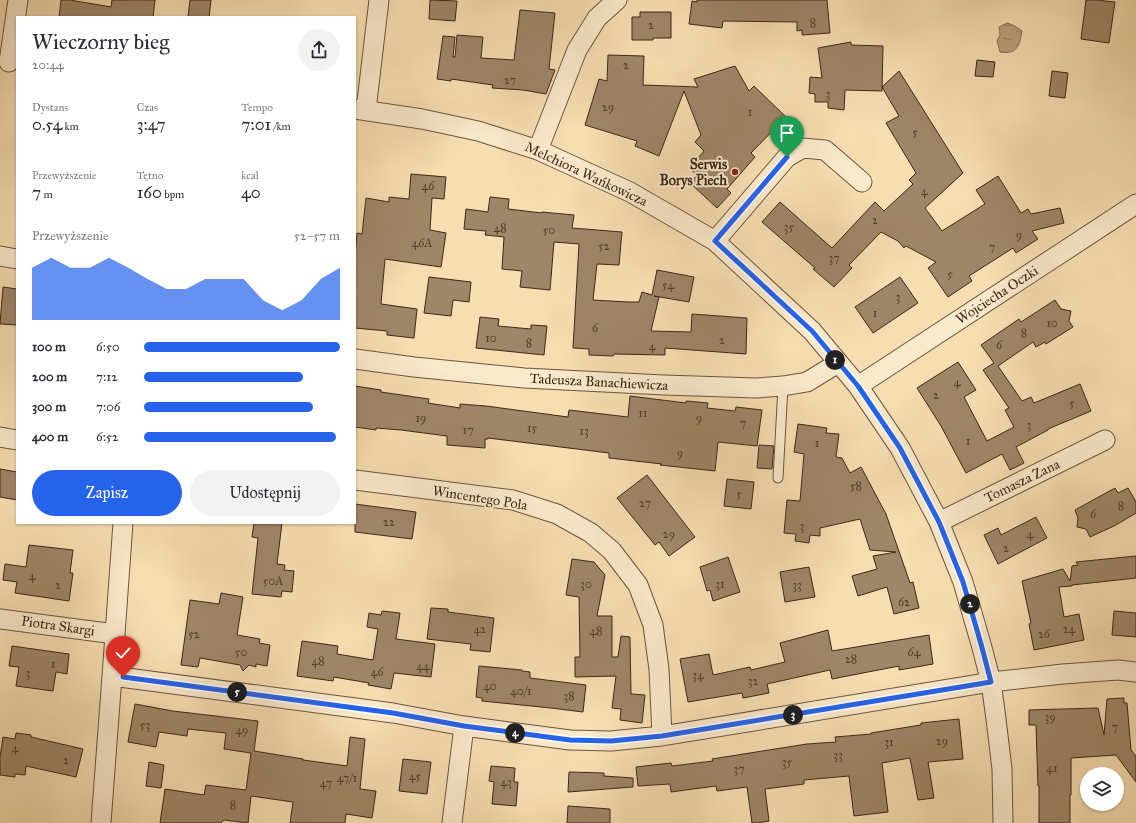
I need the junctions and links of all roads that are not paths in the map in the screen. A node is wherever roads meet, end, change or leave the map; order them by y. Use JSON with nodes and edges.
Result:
{"nodes":[{"id":1,"x":18,"y":0,"type":"edge"},
{"id":2,"x":379,"y":0,"type":"edge"},
{"id":3,"x":617,"y":0,"type":"edge"},
{"id":4,"x":9,"y":62,"type":"edge"},
{"id":5,"x":360,"y":110,"type":"edge"},
{"id":6,"x":538,"y":150,"type":"junction"},
{"id":7,"x":862,"y":182,"type":"dead end"},
{"id":8,"x":1136,"y":204,"type":"edge"},
{"id":9,"x":715,"y":241,"type":"junction"},
{"id":10,"x":0,"y":256,"type":"edge"},
{"id":11,"x":16,"y":259,"type":"edge"},
{"id":12,"x":356,"y":359,"type":"edge"},
{"id":13,"x":838,"y":363,"type":"junction"},
{"id":14,"x":783,"y":386,"type":"junction"},
{"id":15,"x":858,"y":386,"type":"junction"},
{"id":16,"x":0,"y":437,"type":"edge"},
{"id":17,"x":16,"y":440,"type":"edge"},
{"id":18,"x":1105,"y":440,"type":"dead end"},
{"id":19,"x":778,"y":478,"type":"dead end"},
{"id":20,"x":356,"y":480,"type":"edge"},
{"id":21,"x":939,"y":522,"type":"junction"},
{"id":22,"x":123,"y":524,"type":"edge"},
{"id":23,"x":0,"y":619,"type":"edge"},
{"id":24,"x":115,"y":634,"type":"junction"},
{"id":25,"x":1136,"y":672,"type":"edge"},
{"id":26,"x":112,"y":676,"type":"junction"},
{"id":27,"x":991,"y":682,"type":"junction"},
{"id":28,"x":464,"y":726,"type":"junction"},
{"id":29,"x":662,"y":736,"type":"junction"},
{"id":30,"x":101,"y":823,"type":"edge"},
{"id":31,"x":452,"y":823,"type":"edge"},
{"id":32,"x":1003,"y":823,"type":"edge"}],
"edges":[{"from":1,"to":4,"type":"street"},
{"from":2,"to":5,"type":"street"},
{"from":3,"to":6,"type":"street"},
{"from":5,"to":6,"type":"street","name":"Melchiora Wańkowicza"},
{"from":6,"to":9,"type":"street","name":"Melchiora Wańkowicza"},
{"from":7,"to":9,"type":"street"},
{"from":8,"to":15,"type":"street","name":"Wojciecha Oczki"},
{"from":9,"to":13,"type":"street","name":"Melchiora Wańkowicza"},
{"from":10,"to":11,"type":"street"},
{"from":12,"to":14,"type":"street","name":"Tadeusza Banachiewicza"},
{"from":13,"to":14,"type":"street","name":"Tadeusza Banachiewicza"},
{"from":13,"to":15,"type":"street","name":"Melchiora Wańkowicza"},
{"from":14,"to":19,"type":"lane"},
{"from":15,"to":21,"type":"street","name":"Melchiora Wańkowicza"},
{"from":16,"to":17,"type":"street"},
{"from":18,"to":21,"type":"street","name":"Tomasza Zana"},
{"from":20,"to":29,"type":"street","name":"Wincentego Pola"},
{"from":21,"to":27,"type":"street","name":"Melchiora Wańkowicza"},
{"from":22,"to":24,"type":"street"},
{"from":23,"to":24,"type":"street","name":"Piotra Skargi"},
{"from":24,"to":26,"type":"street"},
{"from":25,"to":27,"type":"street"},
{"from":26,"to":28,"type":"street"},
{"from":26,"to":30,"type":"street"},
{"from":27,"to":29,"type":"street"},
{"from":27,"to":32,"type":"street","name":"Melchiora Wańkowicza"},
{"from":28,"to":29,"type":"street"},
{"from":28,"to":31,"type":"street"}]}
